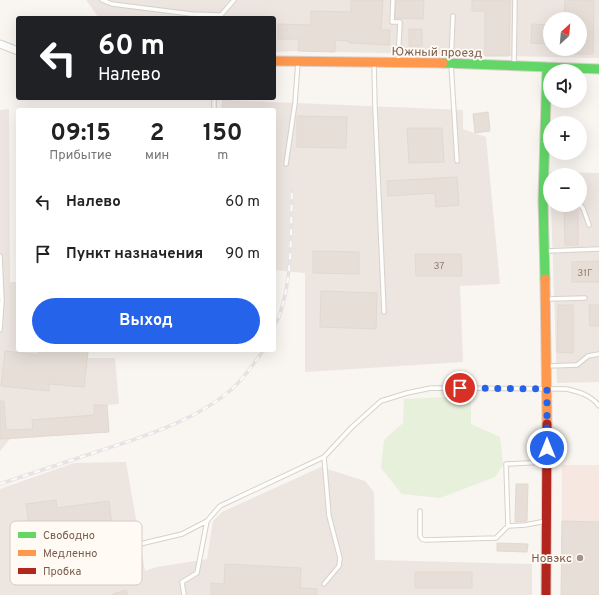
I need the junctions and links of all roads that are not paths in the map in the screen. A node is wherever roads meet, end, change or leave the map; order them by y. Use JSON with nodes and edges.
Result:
{"nodes":[{"id":1,"x":102,"y":0,"type":"edge"},
{"id":2,"x":234,"y":0,"type":"edge"},
{"id":3,"x":392,"y":0,"type":"edge"},
{"id":4,"x":515,"y":0,"type":"edge"},
{"id":5,"x":221,"y":16,"type":"edge"},
{"id":6,"x":453,"y":16,"type":"dead end"},
{"id":7,"x":0,"y":44,"type":"edge"},
{"id":8,"x":16,"y":50,"type":"edge"},
{"id":9,"x":276,"y":61,"type":"edge"},
{"id":10,"x":298,"y":61,"type":"junction"},
{"id":11,"x":374,"y":62,"type":"junction"},
{"id":12,"x":398,"y":62,"type":"junction"},
{"id":13,"x":451,"y":63,"type":"junction"},
{"id":14,"x":514,"y":66,"type":"junction"},
{"id":15,"x":543,"y":68,"type":"edge"},
{"id":16,"x":587,"y":69,"type":"edge"},
{"id":17,"x":599,"y":69,"type":"edge"},
{"id":18,"x":547,"y":108,"type":"edge"},
{"id":19,"x":457,"y":161,"type":"dead end"},
{"id":20,"x":286,"y":164,"type":"dead end"},
{"id":21,"x":546,"y":168,"type":"edge"},
{"id":22,"x":546,"y":212,"type":"edge"},
{"id":23,"x":584,"y":212,"type":"edge"},
{"id":24,"x":589,"y":225,"type":"dead end"},
{"id":25,"x":599,"y":249,"type":"edge"},
{"id":26,"x":545,"y":250,"type":"junction"},
{"id":27,"x":0,"y":256,"type":"edge"},
{"id":28,"x":584,"y":298,"type":"dead end"},
{"id":29,"x":546,"y":299,"type":"junction"},
{"id":30,"x":384,"y":312,"type":"dead end"},
{"id":31,"x":0,"y":330,"type":"edge"},
{"id":32,"x":599,"y":354,"type":"edge"},
{"id":33,"x":546,"y":366,"type":"junction"},
{"id":34,"x":547,"y":389,"type":"junction"},
{"id":35,"x":599,"y":406,"type":"edge"},
{"id":36,"x":324,"y":457,"type":"junction"},
{"id":37,"x":547,"y":462,"type":"junction"},
{"id":38,"x":420,"y":511,"type":"dead end"},
{"id":39,"x":207,"y":521,"type":"junction"},
{"id":40,"x":547,"y":521,"type":"junction"},
{"id":41,"x":508,"y":526,"type":"junction"},
{"id":42,"x":142,"y":544,"type":"edge"},
{"id":43,"x":324,"y":584,"type":"dead end"},
{"id":44,"x":184,"y":595,"type":"edge"},
{"id":45,"x":546,"y":595,"type":"edge"}],
"edges":[{"from":1,"to":5,"type":"lane"},
{"from":2,"to":5,"type":"lane"},
{"from":3,"to":12,"type":"lane"},
{"from":4,"to":14,"type":"lane"},
{"from":6,"to":13,"type":"lane"},
{"from":7,"to":8,"type":"street"},
{"from":9,"to":10,"type":"street","name":"Южный проезд"},
{"from":10,"to":11,"type":"street","name":"Южный проезд"},
{"from":10,"to":20,"type":"lane"},
{"from":11,"to":12,"type":"street","name":"Южный проезд"},
{"from":11,"to":30,"type":"lane"},
{"from":12,"to":13,"type":"street","name":"Южный проезд"},
{"from":13,"to":14,"type":"street","name":"Южный проезд"},
{"from":13,"to":19,"type":"lane"},
{"from":14,"to":15,"type":"street","name":"Южный проезд"},
{"from":16,"to":17,"type":"street","name":"Южный проезд"},
{"from":18,"to":21,"type":"street"},
{"from":22,"to":26,"type":"street"},
{"from":23,"to":24,"type":"lane"},
{"from":25,"to":26,"type":"lane"},
{"from":26,"to":29,"type":"street"},
{"from":27,"to":31,"type":"lane"},
{"from":28,"to":29,"type":"lane"},
{"from":29,"to":33,"type":"street"},
{"from":32,"to":33,"type":"lane"},
{"from":33,"to":34,"type":"street"},
{"from":34,"to":35,"type":"lane"},
{"from":34,"to":36,"type":"lane"},
{"from":34,"to":37,"type":"street"},
{"from":36,"to":39,"type":"lane"},
{"from":36,"to":43,"type":"lane"},
{"from":37,"to":40,"type":"street"},
{"from":37,"to":41,"type":"lane"},
{"from":38,"to":41,"type":"lane"},
{"from":39,"to":42,"type":"lane"},
{"from":39,"to":44,"type":"lane"},
{"from":40,"to":41,"type":"lane"},
{"from":40,"to":45,"type":"street"}]}
